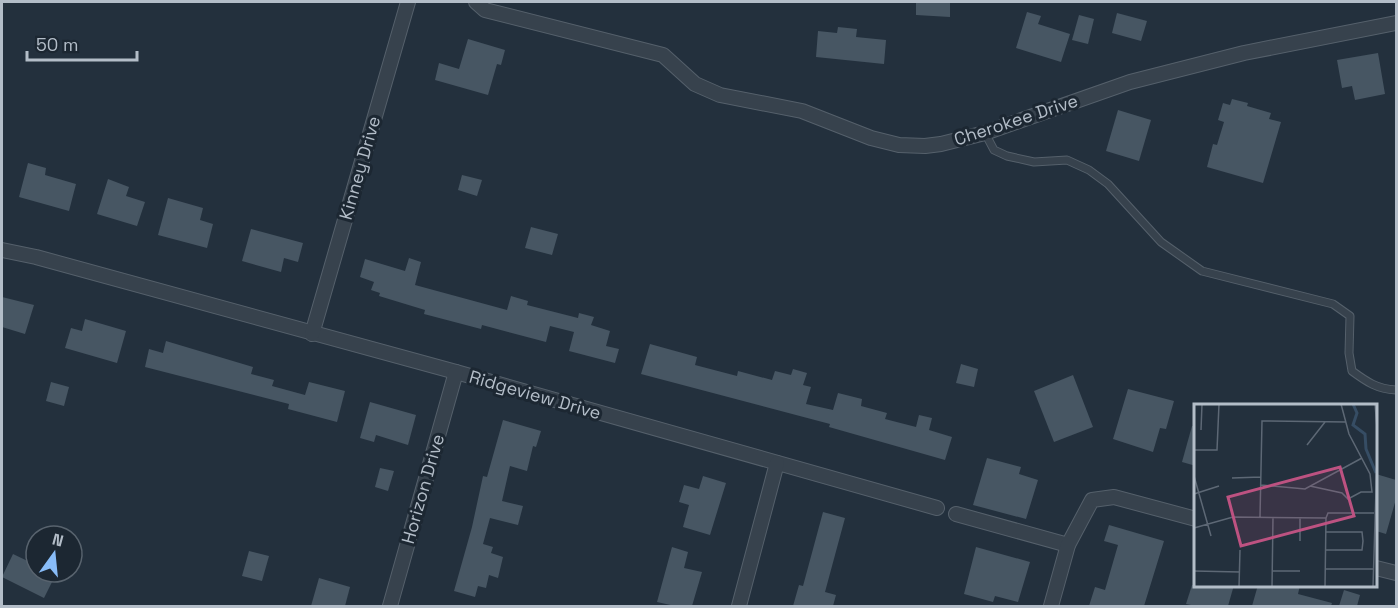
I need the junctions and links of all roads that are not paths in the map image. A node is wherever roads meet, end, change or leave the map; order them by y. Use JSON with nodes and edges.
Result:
{"nodes":[{"id":1,"x":408,"y":2,"type":"edge"},
{"id":2,"x":476,"y":2,"type":"edge"},
{"id":3,"x":1396,"y":23,"type":"edge"},
{"id":4,"x":985,"y":133,"type":"junction"},
{"id":5,"x":2,"y":250,"type":"edge"},
{"id":6,"x":312,"y":334,"type":"junction"},
{"id":7,"x":456,"y":372,"type":"junction"},
{"id":8,"x":1396,"y":390,"type":"edge"},
{"id":9,"x":777,"y":462,"type":"junction"},
{"id":10,"x":937,"y":508,"type":"joint"},
{"id":11,"x":956,"y":513,"type":"joint"},
{"id":12,"x":1194,"y":518,"type":"edge"},
{"id":13,"x":1068,"y":545,"type":"junction"},
{"id":14,"x":1377,"y":568,"type":"edge"},
{"id":15,"x":1396,"y":573,"type":"edge"},
{"id":16,"x":390,"y":606,"type":"edge"},
{"id":17,"x":739,"y":606,"type":"edge"},
{"id":18,"x":1051,"y":606,"type":"edge"}],
"edges":[{"from":1,"to":6,"type":"street","name":"Kinney Drive"},
{"from":2,"to":4,"type":"street","name":"Cherokee Drive"},
{"from":3,"to":4,"type":"street","name":"Cherokee Drive"},
{"from":4,"to":8,"type":"lane"},
{"from":5,"to":6,"type":"street","name":"Ridgeview Drive"},
{"from":6,"to":7,"type":"street","name":"Ridgeview Drive"},
{"from":7,"to":9,"type":"street","name":"Ridgeview Drive"},
{"from":7,"to":16,"type":"street","name":"Horizon Drive"},
{"from":9,"to":10,"type":"street","name":"Ridgeview Drive"},
{"from":9,"to":17,"type":"street"},
{"from":10,"to":11,"type":"lane","name":"Ridgeview Drive"},
{"from":11,"to":13,"type":"street","name":"Ridgeview Drive"},
{"from":12,"to":13,"type":"street"},
{"from":13,"to":18,"type":"street"},
{"from":14,"to":15,"type":"street"}]}
